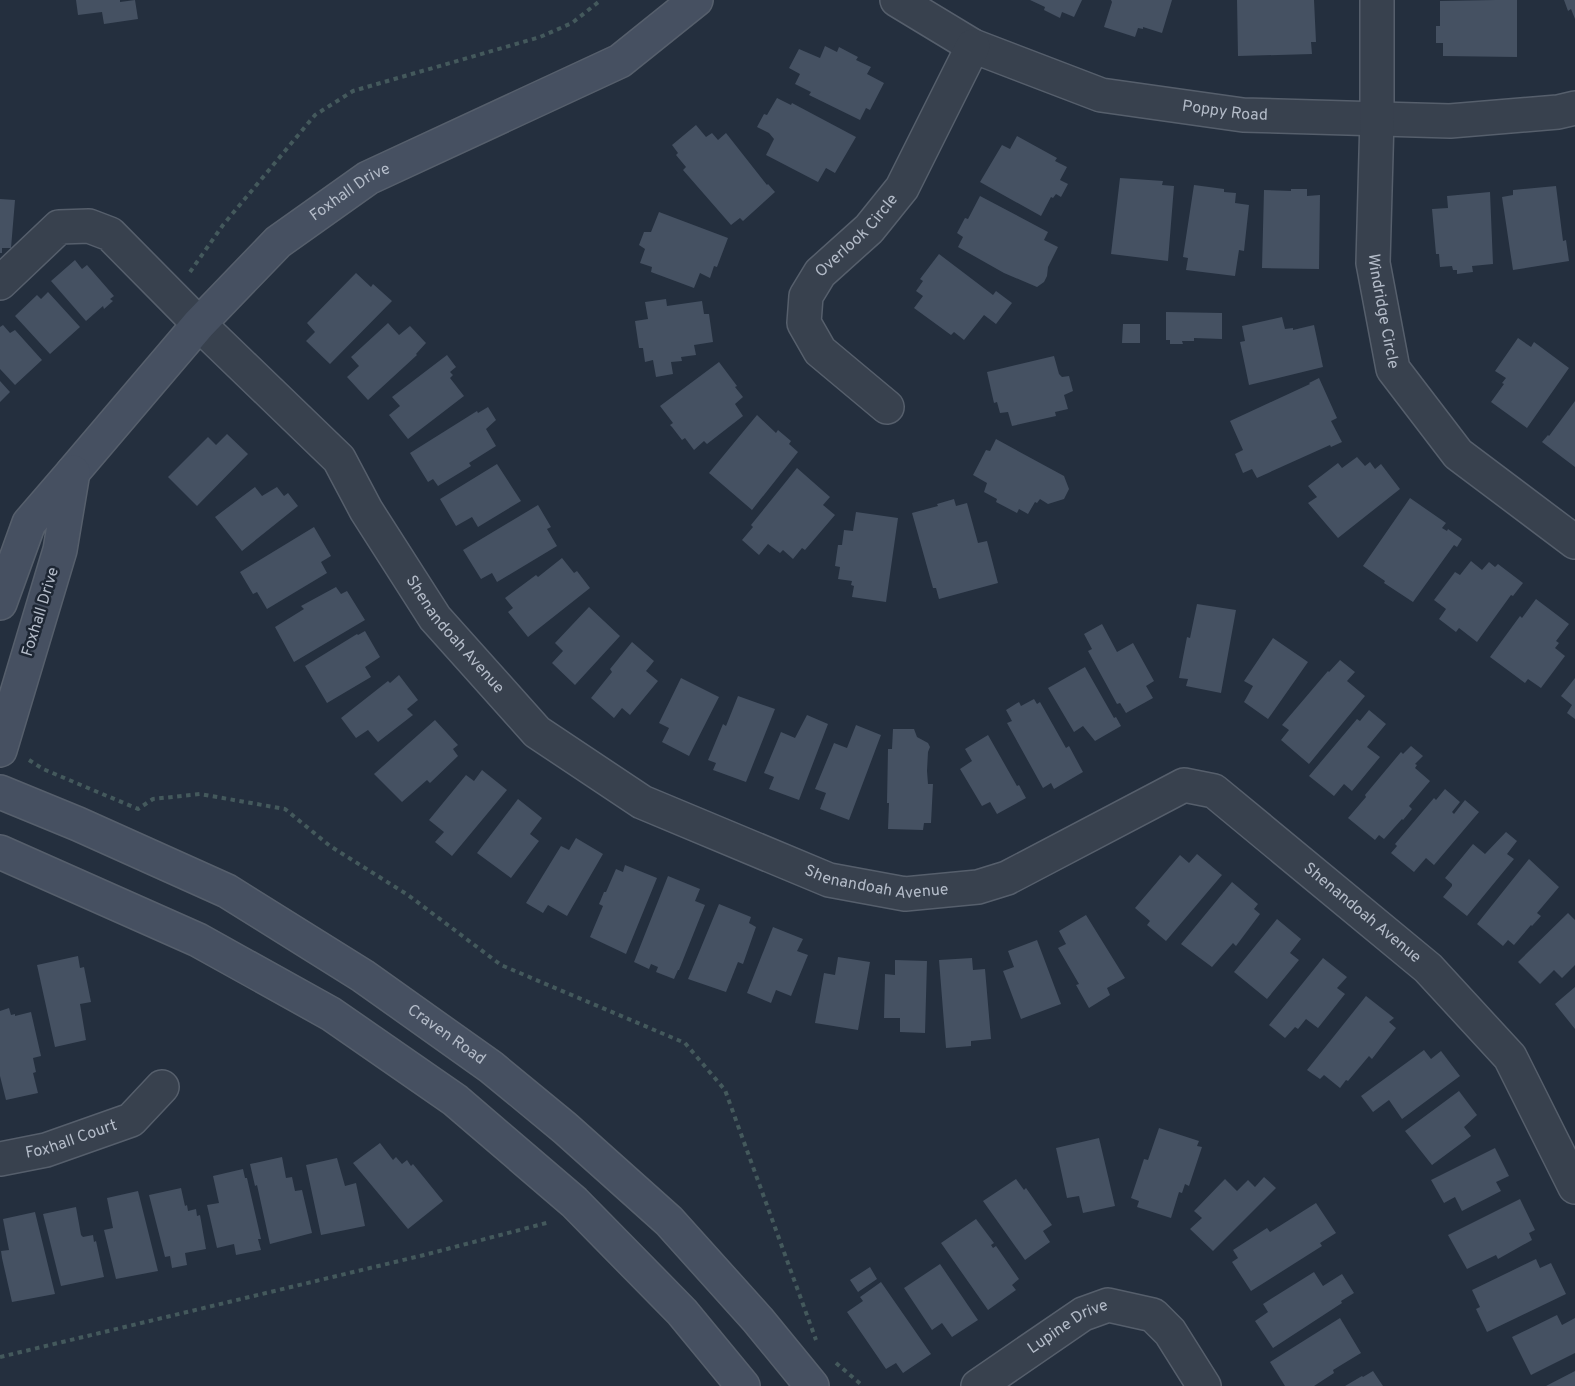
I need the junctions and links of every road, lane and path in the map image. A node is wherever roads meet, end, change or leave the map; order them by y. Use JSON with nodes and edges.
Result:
{"nodes":[{"id":1,"x":601,"y":0,"type":"edge"},
{"id":2,"x":696,"y":0,"type":"edge"},
{"id":3,"x":897,"y":0,"type":"edge"},
{"id":4,"x":1377,"y":0,"type":"edge"},
{"id":5,"x":973,"y":46,"type":"junction"},
{"id":6,"x":1575,"y":108,"type":"edge"},
{"id":7,"x":1377,"y":118,"type":"junction"},
{"id":8,"x":4,"y":275,"type":"edge"},
{"id":9,"x":172,"y":298,"type":"junction"},
{"id":10,"x":199,"y":324,"type":"junction"},
{"id":11,"x":887,"y":406,"type":"dead end"},
{"id":12,"x":73,"y":472,"type":"junction"},
{"id":13,"x":1575,"y":542,"type":"edge"},
{"id":14,"x":0,"y":603,"type":"edge"},
{"id":15,"x":12,"y":753,"type":"edge"},
{"id":16,"x":0,"y":792,"type":"edge"},
{"id":17,"x":0,"y":852,"type":"edge"},
{"id":18,"x":162,"y":1087,"type":"dead end"},
{"id":19,"x":0,"y":1159,"type":"edge"},
{"id":20,"x":1575,"y":1187,"type":"edge"},
{"id":21,"x":553,"y":1221,"type":"dead end"},
{"id":22,"x":819,"y":1348,"type":"dead end"},
{"id":23,"x":828,"y":1356,"type":"dead end"},
{"id":24,"x":0,"y":1357,"type":"edge"},
{"id":25,"x":743,"y":1386,"type":"edge"},
{"id":26,"x":812,"y":1386,"type":"edge"},
{"id":27,"x":862,"y":1386,"type":"edge"},
{"id":28,"x":978,"y":1386,"type":"edge"},
{"id":29,"x":1204,"y":1386,"type":"edge"}],
"edges":[{"from":1,"to":9,"type":"path"},
{"from":2,"to":10,"type":"main road","name":"Foxhall Drive"},
{"from":3,"to":5,"type":"street","name":"Poppy Road"},
{"from":4,"to":7,"type":"street","name":"Windridge Circle"},
{"from":5,"to":7,"type":"street","name":"Poppy Road"},
{"from":5,"to":11,"type":"street","name":"Overlook Circle"},
{"from":6,"to":7,"type":"street","name":"Poppy Road"},
{"from":7,"to":13,"type":"street","name":"Windridge Circle"},
{"from":8,"to":9,"type":"street","name":"Shenandoah Avenue"},
{"from":9,"to":10,"type":"street","name":"Shenandoah Avenue"},
{"from":10,"to":12,"type":"main road","name":"Foxhall Drive"},
{"from":10,"to":20,"type":"street","name":"Shenandoah Avenue"},
{"from":12,"to":14,"type":"main road","name":"Foxhall Drive"},
{"from":12,"to":15,"type":"main road","name":"Foxhall Drive"},
{"from":15,"to":22,"type":"path"},
{"from":16,"to":26,"type":"main road","name":"Craven Road"},
{"from":17,"to":25,"type":"main road"},
{"from":18,"to":19,"type":"street","name":"Foxhall Court"},
{"from":21,"to":24,"type":"path"},
{"from":23,"to":27,"type":"path"},
{"from":28,"to":29,"type":"street","name":"Lupine Drive"}]}
